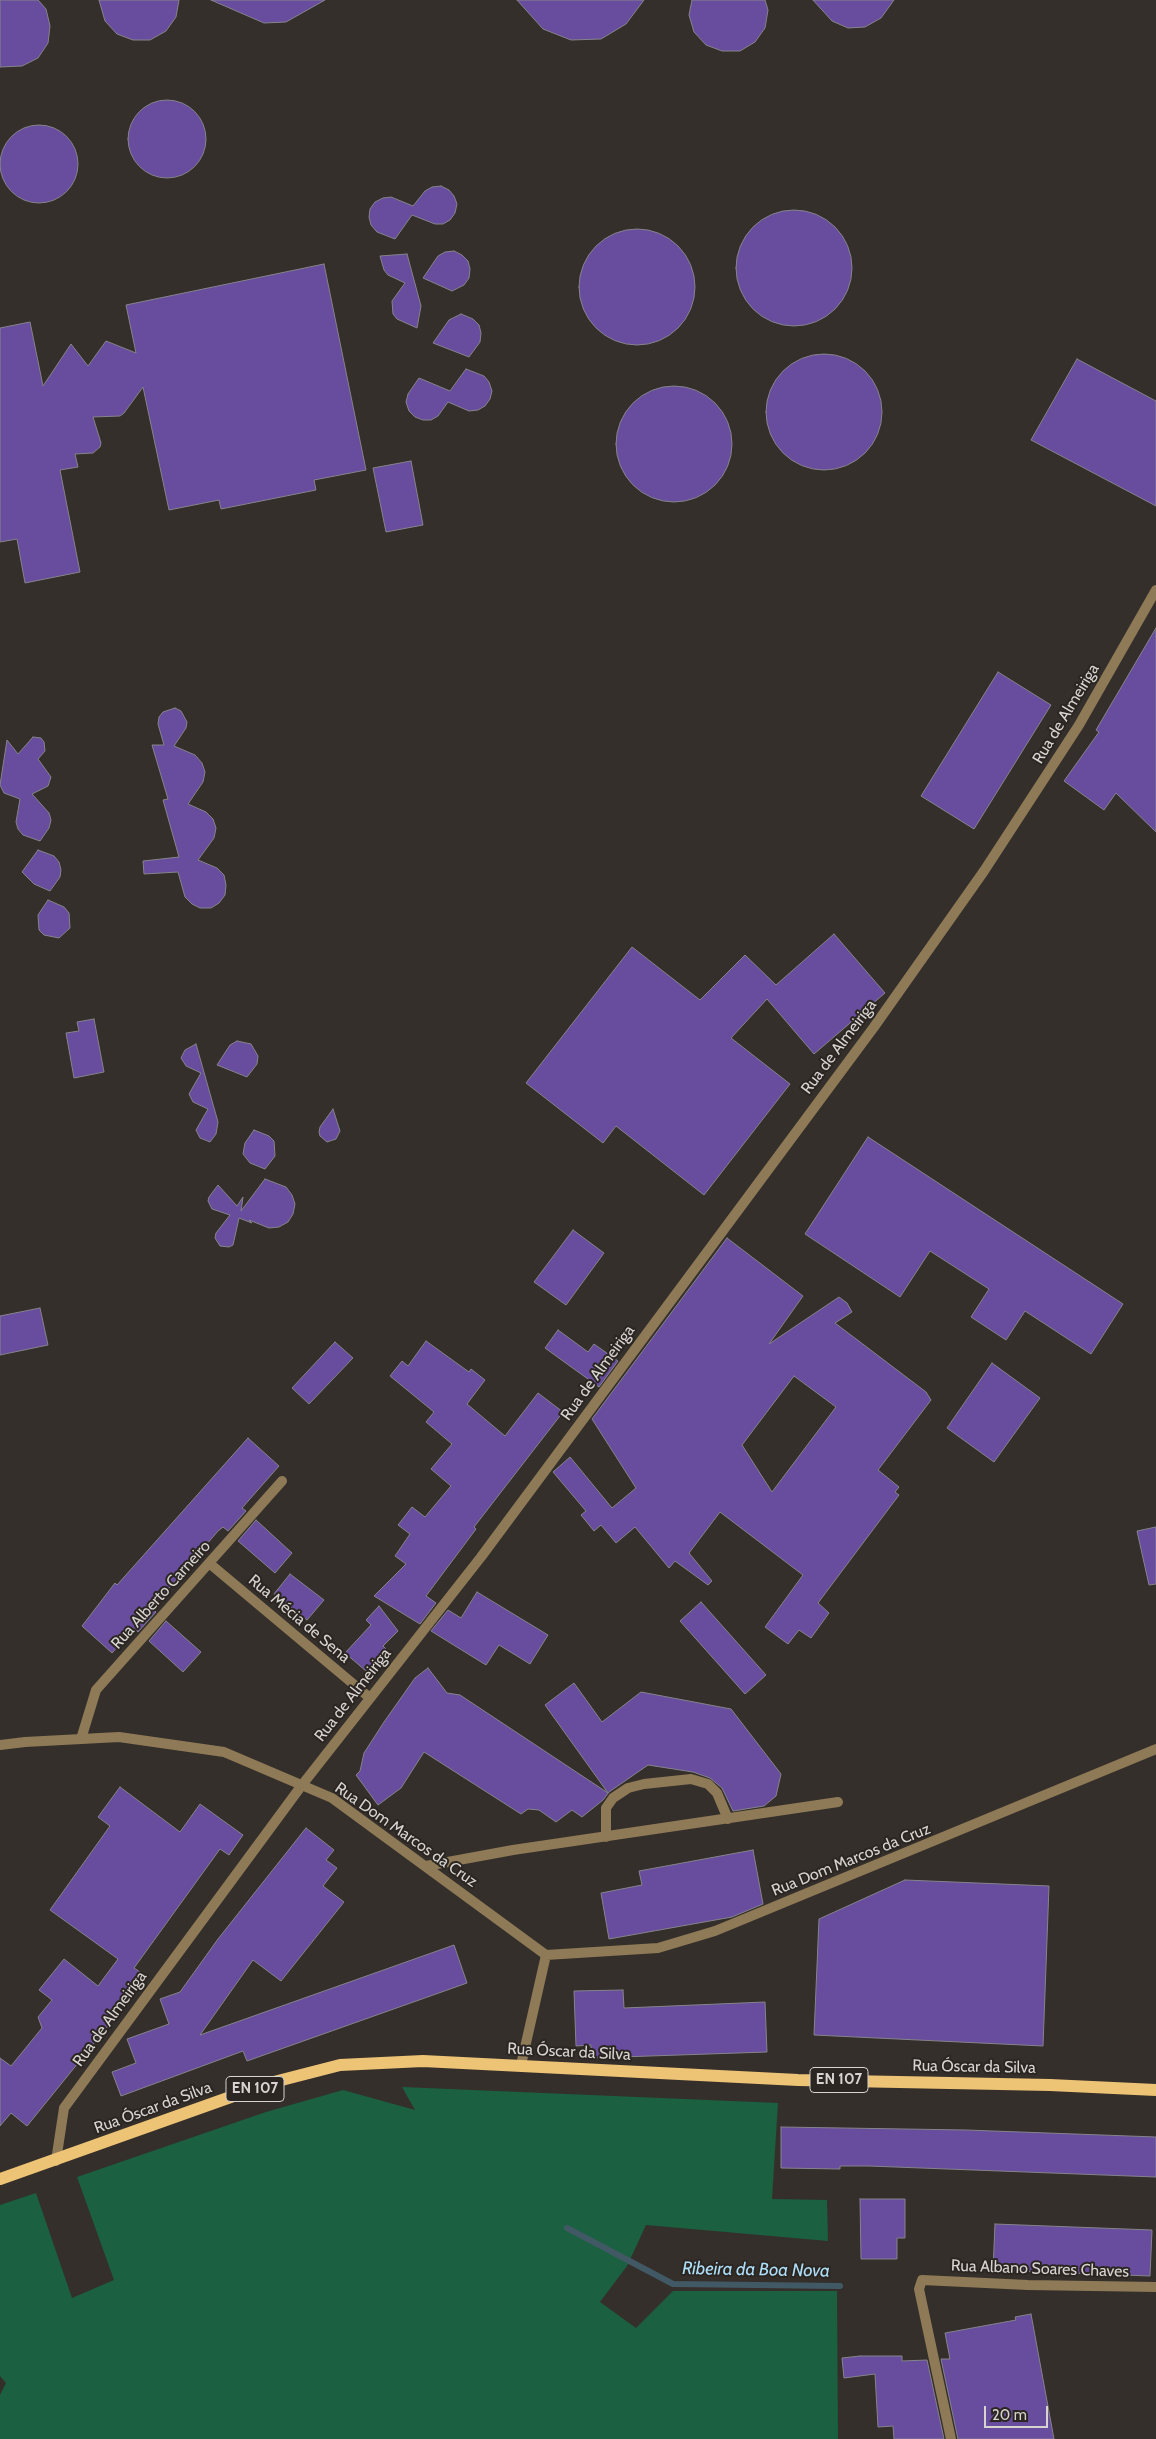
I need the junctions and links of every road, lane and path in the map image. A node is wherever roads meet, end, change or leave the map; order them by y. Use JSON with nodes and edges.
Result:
{"nodes":[{"id":1,"x":1156,"y":590,"type":"edge"},
{"id":2,"x":282,"y":1481,"type":"dead end"},
{"id":3,"x":209,"y":1563,"type":"junction"},
{"id":4,"x":370,"y":1698,"type":"junction"},
{"id":5,"x":81,"y":1739,"type":"junction"},
{"id":6,"x":0,"y":1745,"type":"edge"},
{"id":7,"x":1156,"y":1749,"type":"edge"},
{"id":8,"x":302,"y":1785,"type":"junction"},
{"id":9,"x":838,"y":1802,"type":"dead end"},
{"id":10,"x":728,"y":1819,"type":"junction"},
{"id":11,"x":606,"y":1837,"type":"junction"},
{"id":12,"x":426,"y":1866,"type":"junction"},
{"id":13,"x":546,"y":1954,"type":"junction"},
{"id":14,"x":521,"y":2065,"type":"junction"},
{"id":15,"x":1156,"y":2090,"type":"edge"},
{"id":16,"x":56,"y":2161,"type":"junction"},
{"id":17,"x":0,"y":2179,"type":"edge"},
{"id":18,"x":1156,"y":2288,"type":"edge"},
{"id":19,"x":951,"y":2439,"type":"edge"}],
"edges":[{"from":1,"to":4,"type":"street","name":"Rua de Almeiriga"},
{"from":2,"to":3,"type":"street","name":"Rua Alberto Carneiro"},
{"from":3,"to":4,"type":"street","name":"Rua Mécia de Sena"},
{"from":3,"to":5,"type":"street","name":"Rua Alberto Carneiro"},
{"from":4,"to":8,"type":"street","name":"Rua de Almeiriga"},
{"from":5,"to":6,"type":"street","name":"Rua Dom Marcos da Cruz"},
{"from":5,"to":8,"type":"street","name":"Rua Dom Marcos da Cruz"},
{"from":7,"to":13,"type":"street","name":"Rua Dom Marcos da Cruz"},
{"from":8,"to":12,"type":"street","name":"Rua Dom Marcos da Cruz"},
{"from":8,"to":16,"type":"street","name":"Rua de Almeiriga"},
{"from":9,"to":10,"type":"street"},
{"from":10,"to":11,"type":"street"},
{"from":10,"to":11,"type":"street"},
{"from":11,"to":12,"type":"street"},
{"from":12,"to":13,"type":"street","name":"Rua Dom Marcos da Cruz"},
{"from":13,"to":14,"type":"street"},
{"from":14,"to":15,"type":"main road","name":"Rua Óscar da Silva","number":"EN 107"},
{"from":14,"to":16,"type":"main road","name":"Rua Óscar da Silva","number":"EN 107"},
{"from":16,"to":17,"type":"main road","name":"Rua Óscar da Silva","number":"EN 107"},
{"from":18,"to":19,"type":"street","name":"Rua Albano Soares Chaves"}]}
